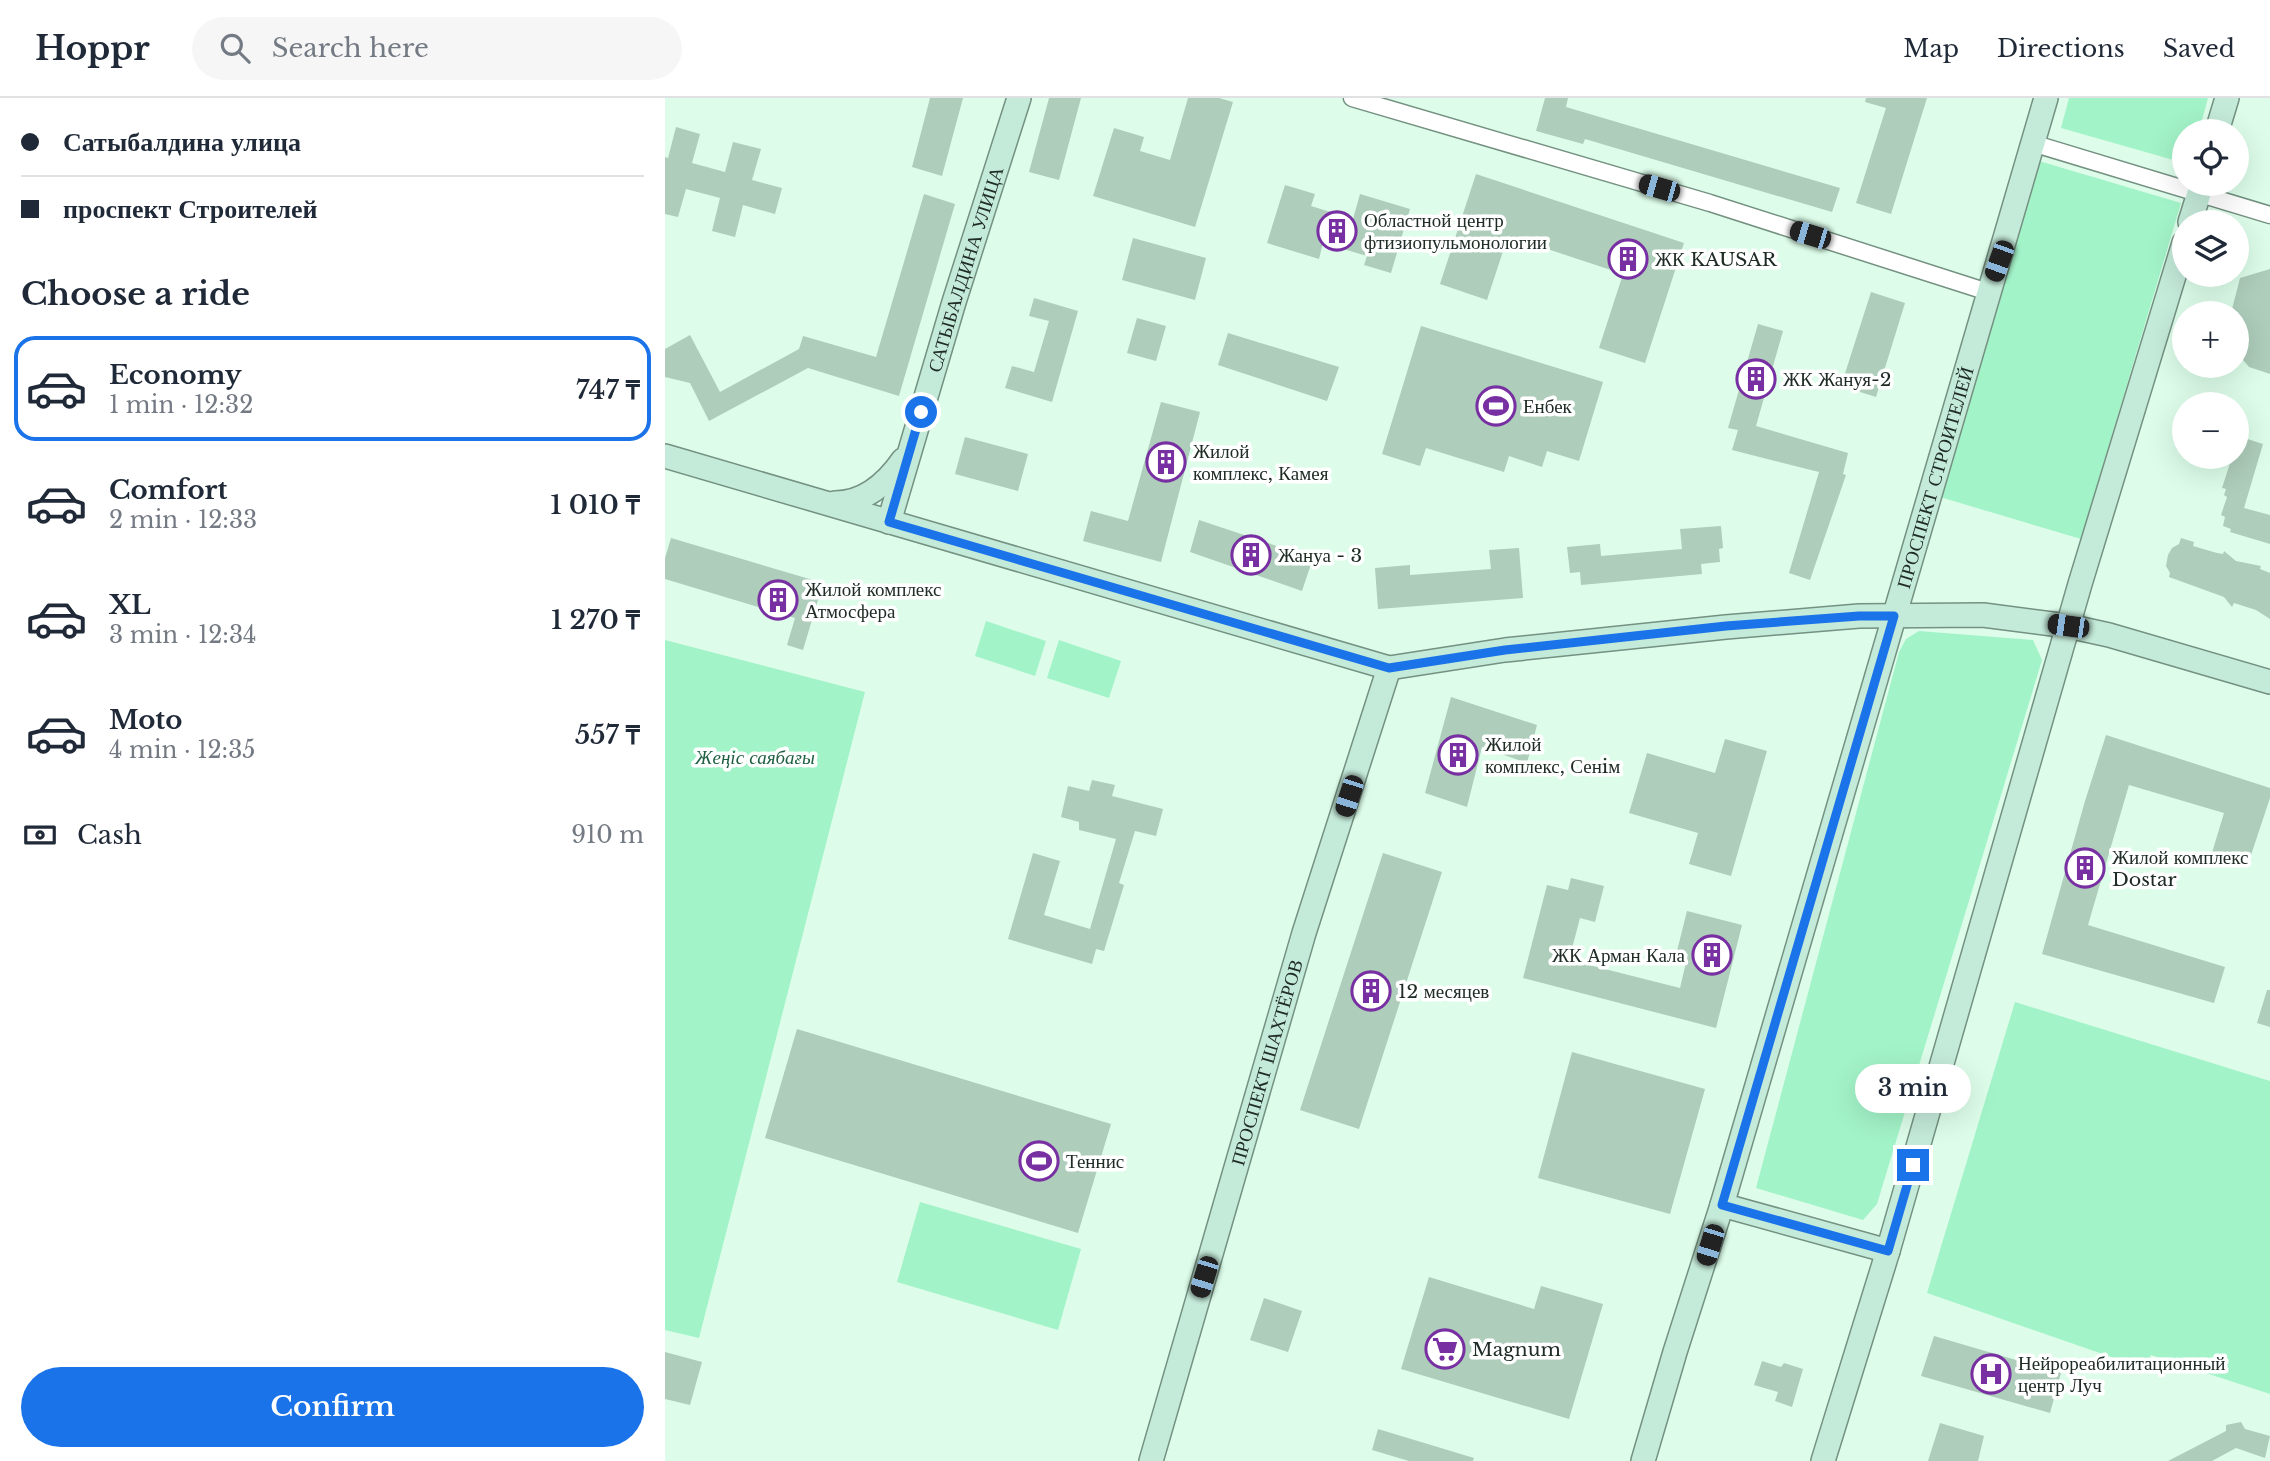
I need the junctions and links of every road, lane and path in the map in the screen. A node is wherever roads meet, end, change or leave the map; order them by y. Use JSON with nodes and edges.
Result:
{"nodes":[{"id":1,"x":1019,"y":98,"type":"edge"},
{"id":2,"x":1352,"y":98,"type":"edge"},
{"id":3,"x":2046,"y":98,"type":"edge"},
{"id":4,"x":2227,"y":98,"type":"edge"},
{"id":5,"x":2221,"y":119,"type":"edge"},
{"id":6,"x":2032,"y":143,"type":"junction"},
{"id":7,"x":2172,"y":181,"type":"edge"},
{"id":8,"x":2220,"y":196,"type":"edge"},
{"id":9,"x":2270,"y":215,"type":"edge"},
{"id":10,"x":2172,"y":283,"type":"edge"},
{"id":11,"x":1988,"y":292,"type":"junction"},
{"id":12,"x":911,"y":448,"type":"junction"},
{"id":13,"x":665,"y":456,"type":"edge"},
{"id":14,"x":825,"y":503,"type":"junction"},
{"id":15,"x":889,"y":522,"type":"junction"},
{"id":16,"x":1894,"y":616,"type":"junction"},
{"id":17,"x":2068,"y":626,"type":"junction"},
{"id":18,"x":1389,"y":668,"type":"junction"},
{"id":19,"x":2270,"y":682,"type":"edge"},
{"id":20,"x":1722,"y":1205,"type":"junction"},
{"id":21,"x":1888,"y":1251,"type":"junction"},
{"id":22,"x":1151,"y":1461,"type":"edge"},
{"id":23,"x":1643,"y":1461,"type":"edge"},
{"id":24,"x":1823,"y":1461,"type":"edge"}],
"edges":[{"from":1,"to":12,"type":"main road","name":"САТЫБАЛДИНА УЛИЦА"},
{"from":2,"to":11,"type":"street"},
{"from":3,"to":6,"type":"main road","name":"ПРОСПЕКТ СТРОИТЕЛЕЙ"},
{"from":4,"to":5,"type":"main road"},
{"from":6,"to":7,"type":"street"},
{"from":6,"to":11,"type":"main road","name":"ПРОСПЕКТ СТРОИТЕЛЕЙ"},
{"from":8,"to":9,"type":"street"},
{"from":10,"to":17,"type":"main road"},
{"from":11,"to":16,"type":"main road","name":"ПРОСПЕКТ СТРОИТЕЛЕЙ"},
{"from":12,"to":14,"type":"main road"},
{"from":12,"to":15,"type":"main road","name":"САТЫБАЛДИНА УЛИЦА"},
{"from":13,"to":14,"type":"main road"},
{"from":14,"to":15,"type":"main road"},
{"from":15,"to":18,"type":"main road"},
{"from":16,"to":17,"type":"main road"},
{"from":16,"to":18,"type":"main road"},
{"from":16,"to":20,"type":"main road","name":"ПРОСПЕКТ СТРОИТЕЛЕЙ"},
{"from":17,"to":19,"type":"main road"},
{"from":17,"to":21,"type":"main road"},
{"from":18,"to":22,"type":"main road","name":"ПРОСПЕКТ ШАХТЁРОВ"},
{"from":20,"to":21,"type":"main road"},
{"from":20,"to":23,"type":"main road","name":"ПРОСПЕКТ СТРОИТЕЛЕЙ"},
{"from":21,"to":24,"type":"main road"}]}
